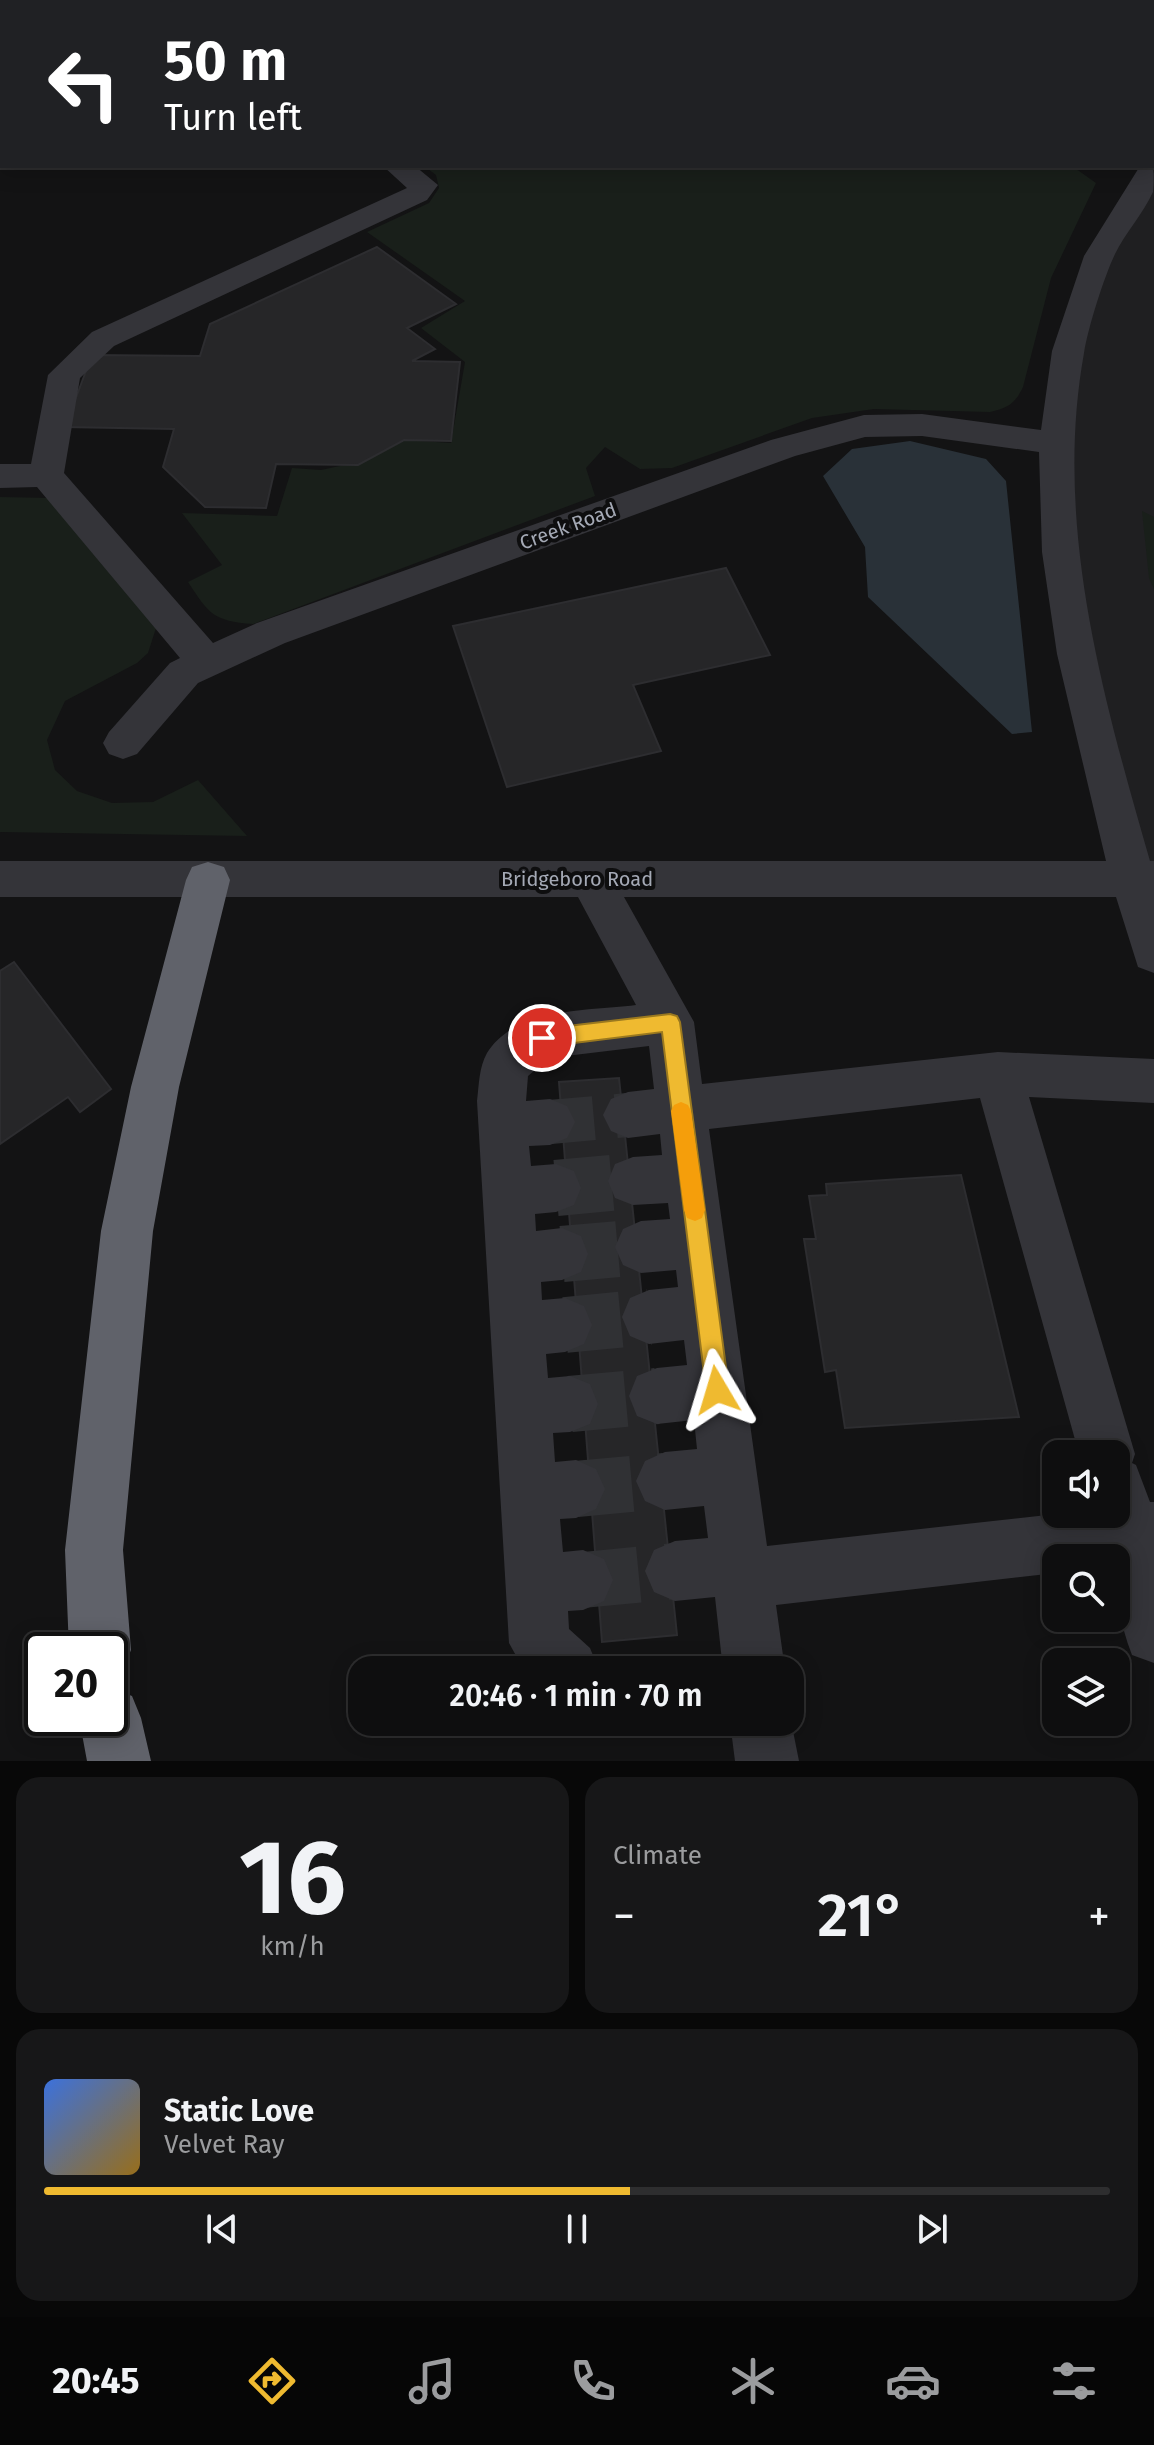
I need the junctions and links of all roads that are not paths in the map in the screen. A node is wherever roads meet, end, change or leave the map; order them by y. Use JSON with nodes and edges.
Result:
{"nodes":[{"id":1,"x":400,"y":168,"type":"edge"},
{"id":2,"x":1144,"y":172,"type":"edge"},
{"id":3,"x":1055,"y":443,"type":"junction"},
{"id":4,"x":46,"y":475,"type":"junction"},
{"id":5,"x":0,"y":476,"type":"edge"},
{"id":6,"x":207,"y":663,"type":"junction"},
{"id":7,"x":123,"y":743,"type":"dead end"},
{"id":8,"x":0,"y":879,"type":"edge"},
{"id":9,"x":591,"y":879,"type":"junction"},
{"id":10,"x":1144,"y":879,"type":"edge"},
{"id":11,"x":208,"y":880,"type":"junction"},
{"id":12,"x":1154,"y":953,"type":"edge"},
{"id":13,"x":670,"y":1022,"type":"junction"},
{"id":14,"x":998,"y":1074,"type":"junction"},
{"id":15,"x":1154,"y":1081,"type":"edge"},
{"id":16,"x":681,"y":1111,"type":"junction"},
{"id":17,"x":628,"y":1115,"type":"tunnel mouth"},
{"id":18,"x":690,"y":1177,"type":"junction"},
{"id":19,"x":633,"y":1181,"type":"tunnel mouth"},
{"id":20,"x":699,"y":1242,"type":"junction"},
{"id":21,"x":641,"y":1247,"type":"tunnel mouth"},
{"id":22,"x":707,"y":1311,"type":"junction"},
{"id":23,"x":649,"y":1317,"type":"tunnel mouth"},
{"id":24,"x":717,"y":1390,"type":"junction"},
{"id":25,"x":657,"y":1396,"type":"tunnel mouth"},
{"id":26,"x":1103,"y":1440,"type":"edge"},
{"id":27,"x":729,"y":1475,"type":"junction"},
{"id":28,"x":665,"y":1481,"type":"tunnel mouth"},
{"id":29,"x":1133,"y":1517,"type":"edge"},
{"id":30,"x":675,"y":1571,"type":"tunnel mouth"},
{"id":31,"x":741,"y":1572,"type":"junction"},
{"id":32,"x":99,"y":1632,"type":"edge"},
{"id":33,"x":1154,"y":1633,"type":"edge"},
{"id":34,"x":553,"y":1656,"type":"edge"},
{"id":35,"x":752,"y":1656,"type":"edge"},
{"id":36,"x":114,"y":1736,"type":"edge"},
{"id":37,"x":763,"y":1736,"type":"edge"},
{"id":38,"x":119,"y":1761,"type":"edge"},
{"id":39,"x":767,"y":1761,"type":"edge"}],
"edges":[{"from":1,"to":4,"type":"street"},
{"from":2,"to":3,"type":"street"},
{"from":3,"to":6,"type":"street","name":"Creek Road"},
{"from":3,"to":10,"type":"street"},
{"from":4,"to":5,"type":"street"},
{"from":4,"to":6,"type":"street"},
{"from":6,"to":7,"type":"street","name":"Creek Road"},
{"from":8,"to":11,"type":"street","name":"Bridgeboro Road"},
{"from":9,"to":10,"type":"street","name":"Bridgeboro Road"},
{"from":9,"to":11,"type":"street","name":"Bridgeboro Road"},
{"from":9,"to":13,"type":"street"},
{"from":10,"to":12,"type":"street"},
{"from":11,"to":32,"type":"highway"},
{"from":13,"to":16,"type":"street"},
{"from":13,"to":34,"type":"street"},
{"from":14,"to":15,"type":"street"},
{"from":14,"to":16,"type":"street"},
{"from":14,"to":26,"type":"street"},
{"from":16,"to":17,"type":"street"},
{"from":16,"to":18,"type":"street"},
{"from":18,"to":19,"type":"street"},
{"from":18,"to":20,"type":"street"},
{"from":20,"to":21,"type":"street"},
{"from":20,"to":22,"type":"street"},
{"from":22,"to":23,"type":"street"},
{"from":22,"to":24,"type":"street"},
{"from":24,"to":25,"type":"street"},
{"from":24,"to":27,"type":"street"},
{"from":27,"to":28,"type":"street"},
{"from":27,"to":31,"type":"street"},
{"from":29,"to":31,"type":"street"},
{"from":29,"to":33,"type":"street"},
{"from":30,"to":31,"type":"street"},
{"from":31,"to":35,"type":"street"},
{"from":36,"to":38,"type":"highway"},
{"from":37,"to":39,"type":"street"}]}
